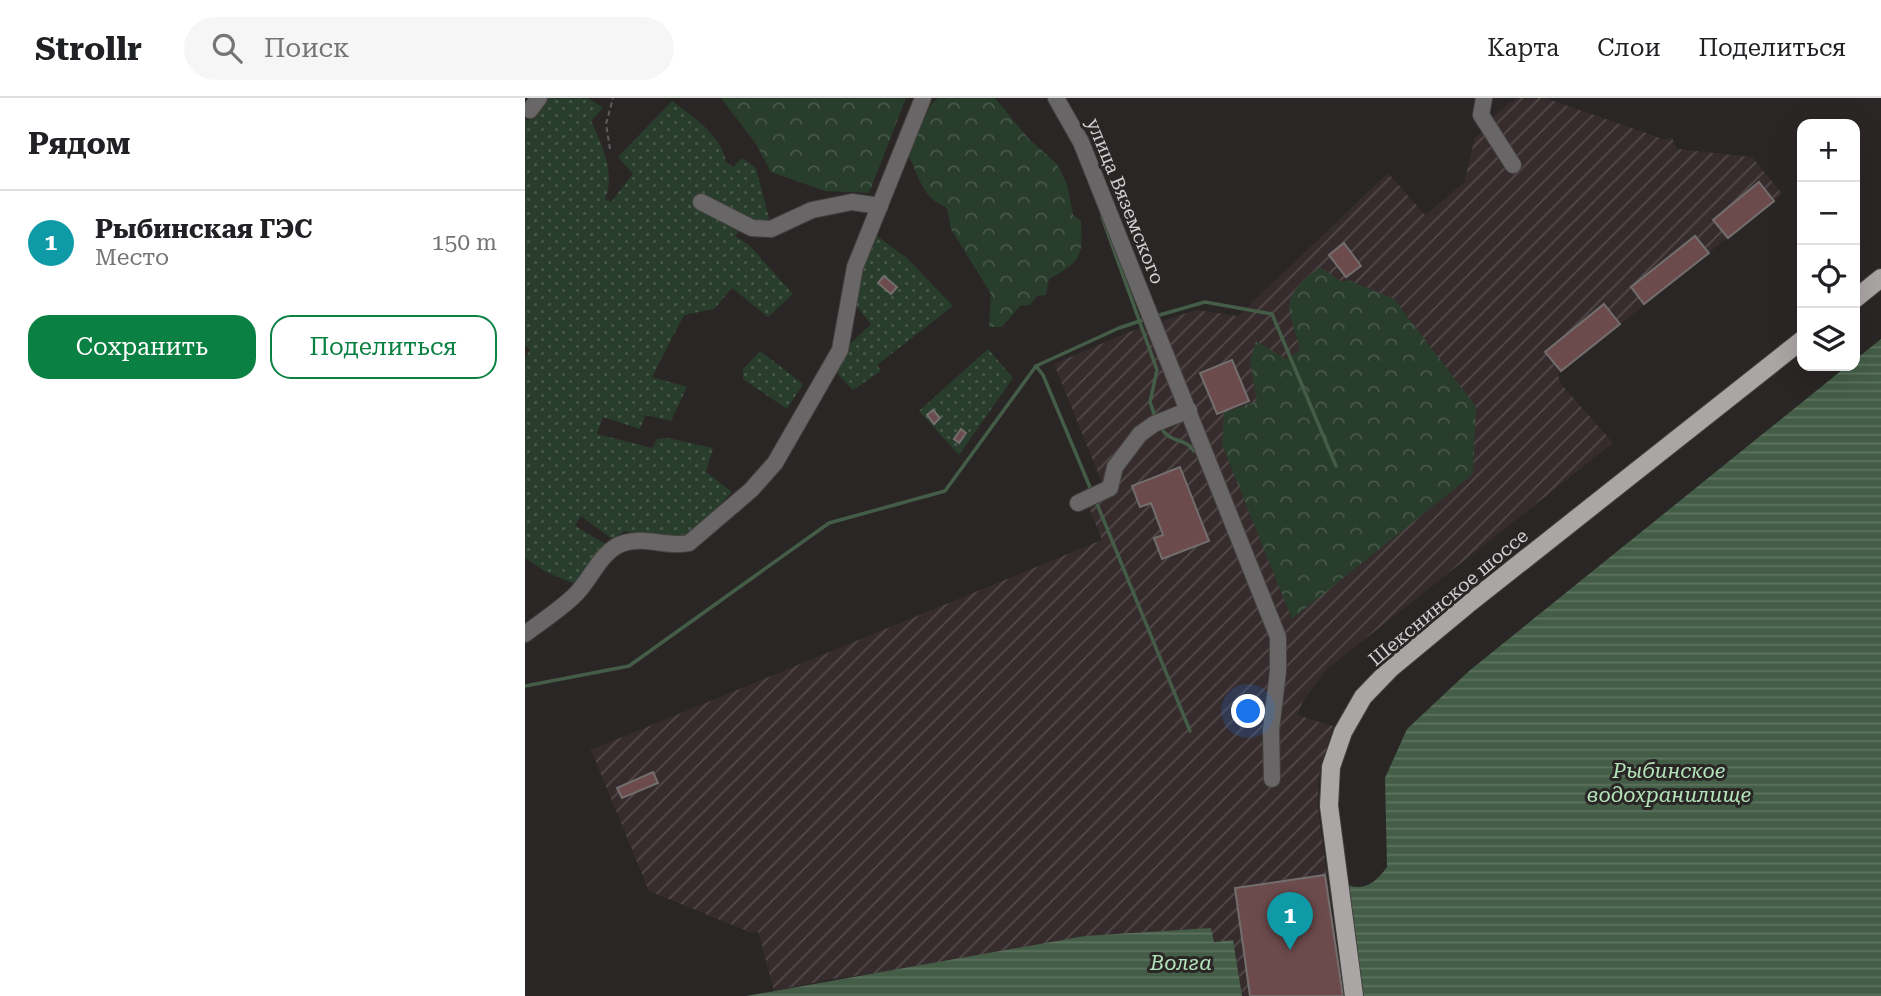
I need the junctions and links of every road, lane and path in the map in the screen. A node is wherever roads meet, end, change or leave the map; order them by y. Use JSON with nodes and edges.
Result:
{"nodes":[{"id":1,"x":613,"y":98,"type":"edge"},
{"id":2,"x":923,"y":98,"type":"edge"},
{"id":3,"x":1055,"y":98,"type":"edge"},
{"id":4,"x":1484,"y":98,"type":"edge"},
{"id":5,"x":610,"y":149,"type":"dead end"},
{"id":6,"x":1513,"y":165,"type":"dead end"},
{"id":7,"x":701,"y":202,"type":"dead end"},
{"id":8,"x":880,"y":206,"type":"junction"},
{"id":9,"x":1881,"y":278,"type":"edge"},
{"id":10,"x":1860,"y":295,"type":"edge"},
{"id":11,"x":1797,"y":344,"type":"edge"},
{"id":12,"x":1189,"y":410,"type":"junction"},
{"id":13,"x":1078,"y":503,"type":"dead end"},
{"id":14,"x":525,"y":634,"type":"edge"},
{"id":15,"x":1272,"y":779,"type":"dead end"},
{"id":16,"x":1355,"y":996,"type":"edge"}],
"edges":[{"from":1,"to":5,"type":"path"},
{"from":2,"to":8,"type":"street"},
{"from":3,"to":12,"type":"street","name":"улица Вяземского"},
{"from":4,"to":6,"type":"street"},
{"from":7,"to":8,"type":"street"},
{"from":8,"to":14,"type":"street"},
{"from":9,"to":10,"type":"main road"},
{"from":11,"to":16,"type":"main road","name":"Шекснинское шоссе"},
{"from":12,"to":13,"type":"street"},
{"from":12,"to":15,"type":"street","name":"улица Вяземского"}]}
